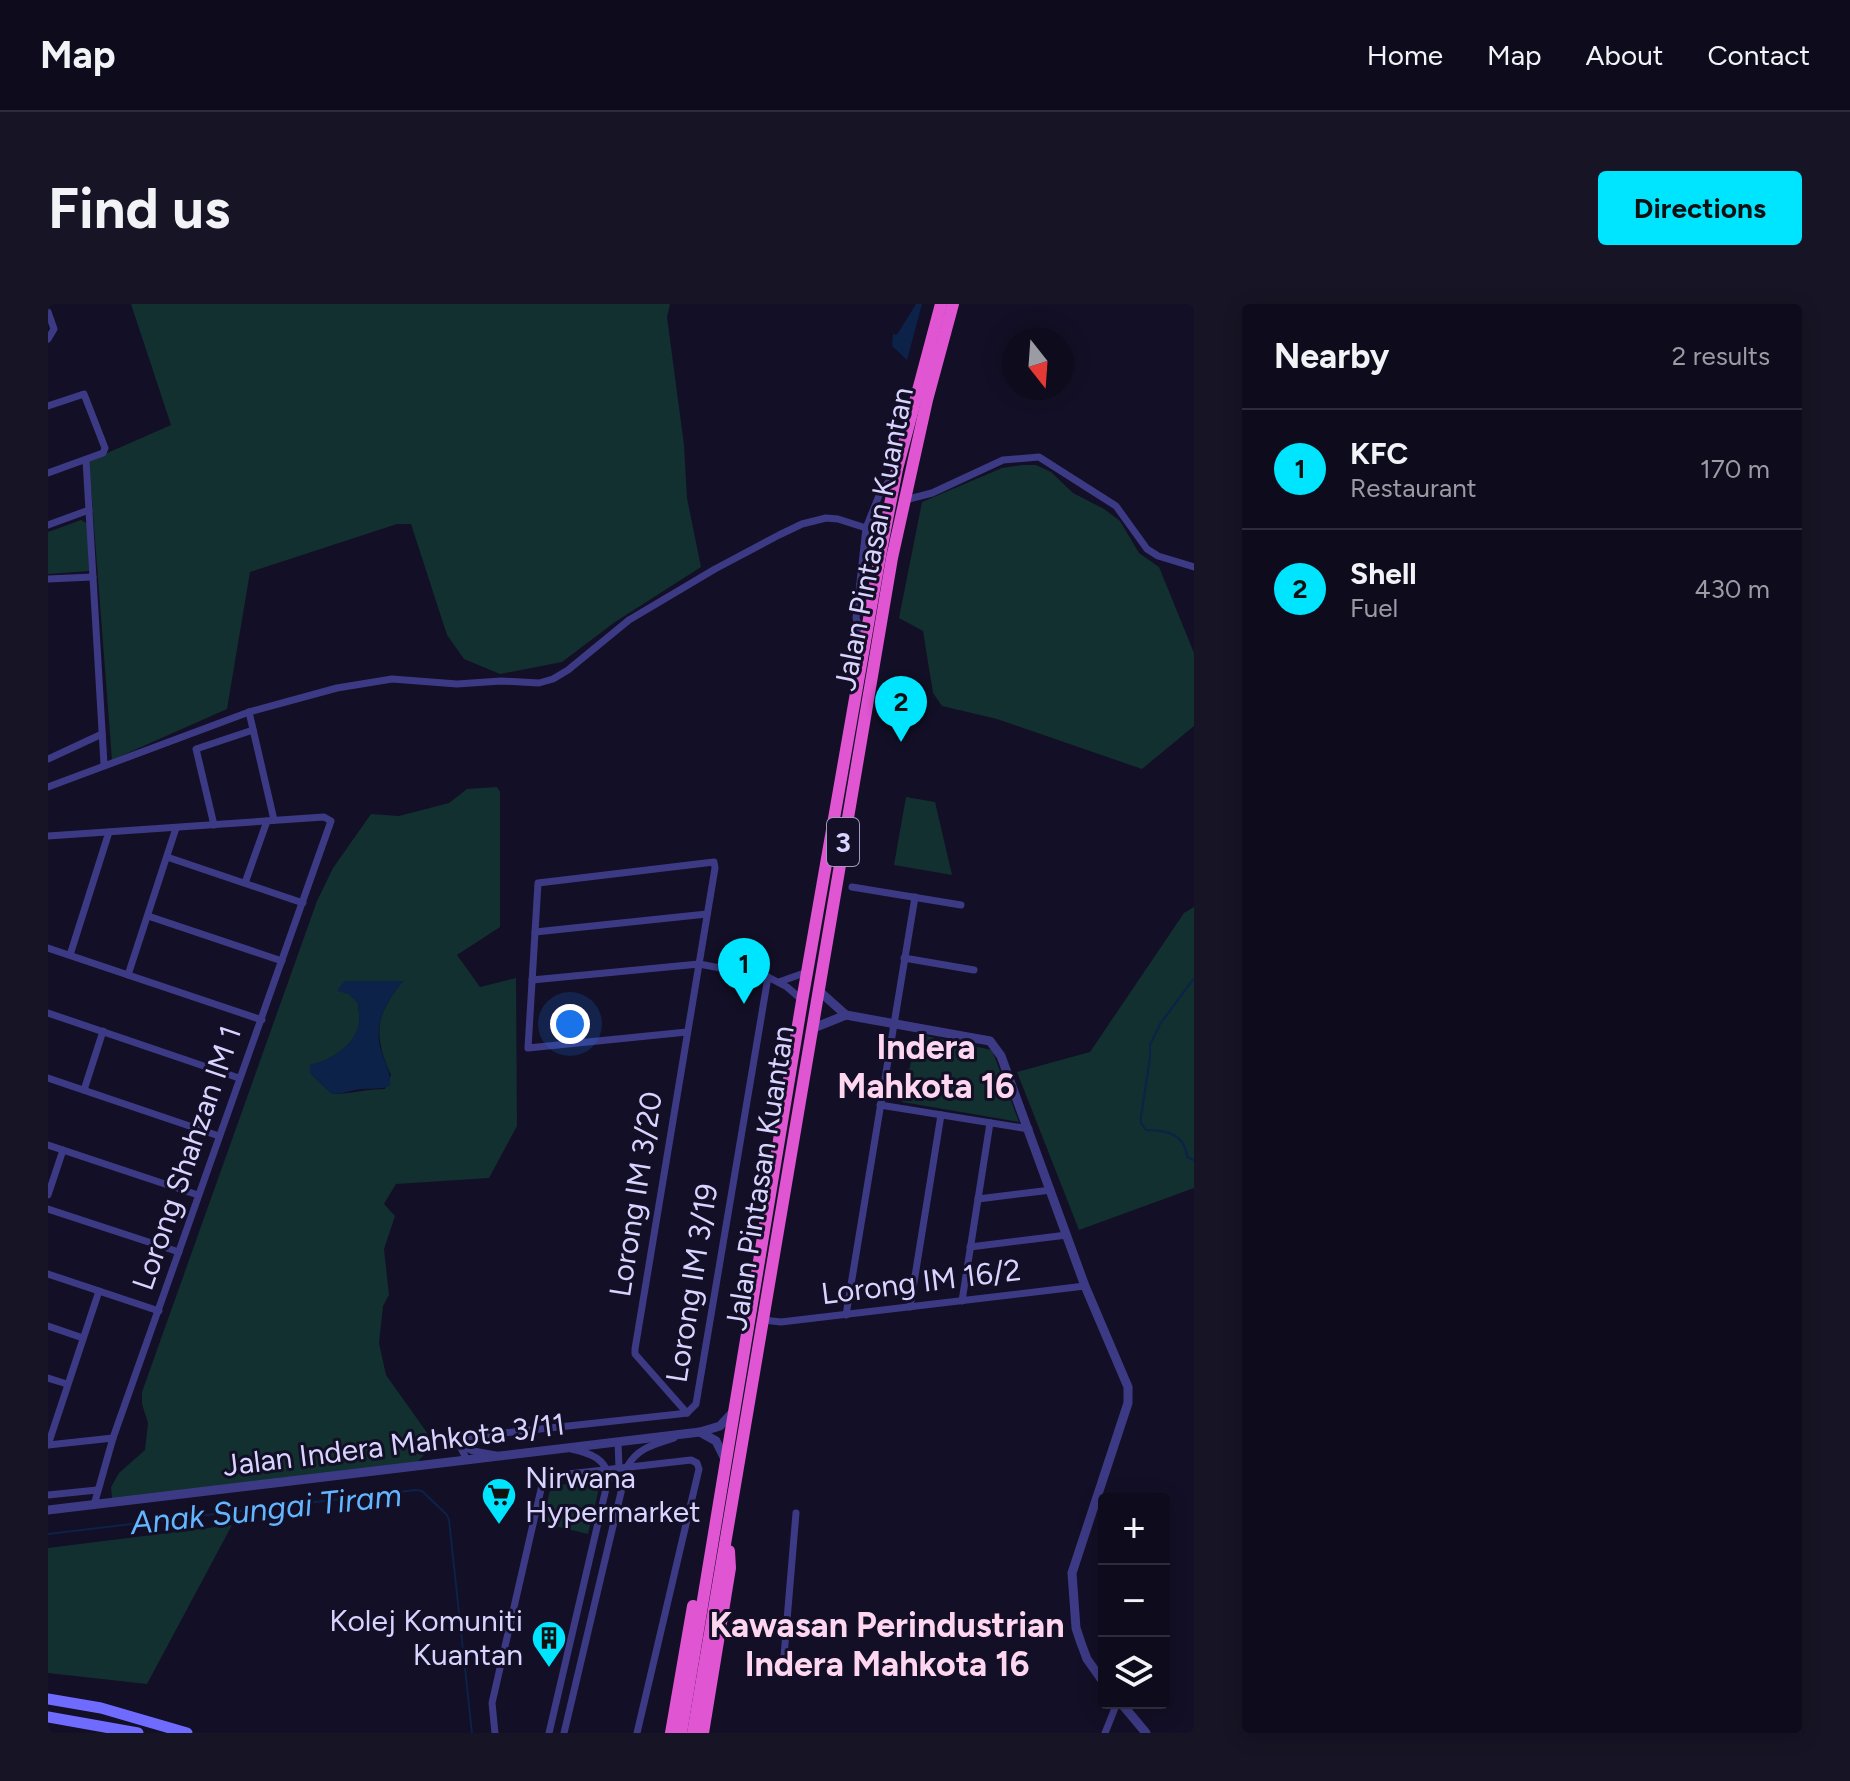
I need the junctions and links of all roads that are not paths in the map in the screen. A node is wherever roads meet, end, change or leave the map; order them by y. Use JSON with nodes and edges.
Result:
{"nodes":[{"id":1,"x":941,"y":304,"type":"edge"},
{"id":2,"x":953,"y":304,"type":"edge"},
{"id":3,"x":48,"y":312,"type":"edge"},
{"id":4,"x":48,"y":339,"type":"edge"},
{"id":5,"x":48,"y":406,"type":"edge"},
{"id":6,"x":86,"y":460,"type":"junction"},
{"id":7,"x":48,"y":462,"type":"edge"},
{"id":8,"x":897,"y":469,"type":"junction"},
{"id":9,"x":50,"y":472,"type":"edge"},
{"id":10,"x":903,"y":500,"type":"junction"},
{"id":11,"x":89,"y":510,"type":"junction"},
{"id":12,"x":48,"y":525,"type":"edge"},
{"id":13,"x":866,"y":528,"type":"junction"},
{"id":14,"x":1194,"y":567,"type":"edge"},
{"id":15,"x":93,"y":577,"type":"junction"},
{"id":16,"x":48,"y":579,"type":"edge"},
{"id":17,"x":867,"y":631,"type":"junction"},
{"id":18,"x":249,"y":712,"type":"junction"},
{"id":19,"x":253,"y":730,"type":"junction"},
{"id":20,"x":102,"y":734,"type":"junction"},
{"id":21,"x":48,"y":759,"type":"edge"},
{"id":22,"x":104,"y":764,"type":"junction"},
{"id":23,"x":48,"y":787,"type":"edge"},
{"id":24,"x":270,"y":821,"type":"junction"},
{"id":25,"x":214,"y":825,"type":"junction"},
{"id":26,"x":176,"y":828,"type":"junction"},
{"id":27,"x":109,"y":832,"type":"junction"},
{"id":28,"x":48,"y":836,"type":"edge"},
{"id":29,"x":167,"y":857,"type":"junction"},
{"id":30,"x":245,"y":883,"type":"junction"},
{"id":31,"x":852,"y":887,"type":"dead end"},
{"id":32,"x":915,"y":897,"type":"junction"},
{"id":33,"x":303,"y":903,"type":"junction"},
{"id":34,"x":961,"y":905,"type":"dead end"},
{"id":35,"x":707,"y":914,"type":"junction"},
{"id":36,"x":148,"y":916,"type":"junction"},
{"id":37,"x":535,"y":932,"type":"junction"},
{"id":38,"x":48,"y":948,"type":"edge"},
{"id":39,"x":70,"y":955,"type":"junction"},
{"id":40,"x":904,"y":958,"type":"junction"},
{"id":41,"x":282,"y":961,"type":"junction"},
{"id":42,"x":699,"y":964,"type":"junction"},
{"id":43,"x":974,"y":970,"type":"dead end"},
{"id":44,"x":807,"y":972,"type":"junction"},
{"id":45,"x":128,"y":975,"type":"junction"},
{"id":46,"x":768,"y":977,"type":"junction"},
{"id":47,"x":532,"y":980,"type":"junction"},
{"id":48,"x":779,"y":982,"type":"junction"},
{"id":49,"x":818,"y":990,"type":"junction"},
{"id":50,"x":802,"y":1001,"type":"junction"},
{"id":51,"x":48,"y":1013,"type":"edge"},
{"id":52,"x":846,"y":1015,"type":"junction"},
{"id":53,"x":262,"y":1020,"type":"junction"},
{"id":54,"x":893,"y":1023,"type":"junction"},
{"id":55,"x":811,"y":1029,"type":"junction"},
{"id":56,"x":103,"y":1031,"type":"junction"},
{"id":57,"x":687,"y":1032,"type":"junction"},
{"id":58,"x":48,"y":1078,"type":"edge"},
{"id":59,"x":239,"y":1078,"type":"junction"},
{"id":60,"x":84,"y":1090,"type":"junction"},
{"id":61,"x":880,"y":1105,"type":"junction"},
{"id":62,"x":941,"y":1115,"type":"junction"},
{"id":63,"x":990,"y":1123,"type":"junction"},
{"id":64,"x":1029,"y":1129,"type":"junction"},
{"id":65,"x":219,"y":1136,"type":"junction"},
{"id":66,"x":48,"y":1145,"type":"edge"},
{"id":67,"x":63,"y":1150,"type":"junction"},
{"id":68,"x":1051,"y":1190,"type":"junction"},
{"id":69,"x":48,"y":1195,"type":"edge"},
{"id":70,"x":198,"y":1195,"type":"junction"},
{"id":71,"x":978,"y":1199,"type":"junction"},
{"id":72,"x":48,"y":1209,"type":"edge"},
{"id":73,"x":1067,"y":1235,"type":"junction"},
{"id":74,"x":970,"y":1247,"type":"junction"},
{"id":75,"x":179,"y":1252,"type":"junction"},
{"id":76,"x":48,"y":1274,"type":"edge"},
{"id":77,"x":1085,"y":1286,"type":"junction"},
{"id":78,"x":99,"y":1291,"type":"junction"},
{"id":79,"x":962,"y":1301,"type":"junction"},
{"id":80,"x":910,"y":1307,"type":"junction"},
{"id":81,"x":159,"y":1311,"type":"junction"},
{"id":82,"x":846,"y":1315,"type":"junction"},
{"id":83,"x":763,"y":1320,"type":"junction"},
{"id":84,"x":48,"y":1326,"type":"edge"},
{"id":85,"x":83,"y":1338,"type":"junction"},
{"id":86,"x":48,"y":1378,"type":"edge"},
{"id":87,"x":67,"y":1384,"type":"junction"},
{"id":88,"x":736,"y":1407,"type":"junction"},
{"id":89,"x":687,"y":1413,"type":"junction"},
{"id":90,"x":700,"y":1432,"type":"junction"},
{"id":91,"x":684,"y":1435,"type":"junction"},
{"id":92,"x":113,"y":1438,"type":"junction"},
{"id":93,"x":458,"y":1441,"type":"junction"},
{"id":94,"x":618,"y":1442,"type":"junction"},
{"id":95,"x":48,"y":1445,"type":"edge"},
{"id":96,"x":556,"y":1448,"type":"junction"},
{"id":97,"x":499,"y":1455,"type":"junction"},
{"id":98,"x":467,"y":1460,"type":"junction"},
{"id":99,"x":726,"y":1462,"type":"junction"},
{"id":100,"x":443,"y":1464,"type":"junction"},
{"id":101,"x":623,"y":1468,"type":"junction"},
{"id":102,"x":607,"y":1470,"type":"junction"},
{"id":103,"x":97,"y":1490,"type":"junction"},
{"id":104,"x":48,"y":1495,"type":"edge"},
{"id":105,"x":94,"y":1505,"type":"junction"},
{"id":106,"x":48,"y":1510,"type":"edge"},
{"id":107,"x":796,"y":1513,"type":"dead end"},
{"id":108,"x":728,"y":1528,"type":"junction"},
{"id":109,"x":712,"y":1542,"type":"junction"},
{"id":110,"x":712,"y":1579,"type":"junction"},
{"id":111,"x":574,"y":1629,"type":"junction"},
{"id":112,"x":587,"y":1632,"type":"junction"},
{"id":113,"x":784,"y":1656,"type":"dead end"},
{"id":114,"x":1098,"y":1675,"type":"edge"},
{"id":115,"x":48,"y":1699,"type":"edge"},
{"id":116,"x":1116,"y":1709,"type":"edge"},
{"id":117,"x":1124,"y":1709,"type":"edge"},
{"id":118,"x":48,"y":1717,"type":"edge"},
{"id":119,"x":138,"y":1733,"type":"edge"},
{"id":120,"x":187,"y":1733,"type":"edge"},
{"id":121,"x":495,"y":1733,"type":"edge"},
{"id":122,"x":549,"y":1733,"type":"edge"},
{"id":123,"x":564,"y":1733,"type":"edge"},
{"id":124,"x":637,"y":1733,"type":"edge"},
{"id":125,"x":671,"y":1733,"type":"edge"},
{"id":126,"x":681,"y":1733,"type":"edge"},
{"id":127,"x":693,"y":1733,"type":"edge"},
{"id":128,"x":703,"y":1733,"type":"edge"},
{"id":129,"x":1105,"y":1733,"type":"edge"},
{"id":130,"x":1146,"y":1733,"type":"edge"}],
"edges":[{"from":1,"to":8,"type":"highway","name":"Jalan Pintasan Kuantan","number":"3"},
{"from":2,"to":10,"type":"highway","name":"Jalan Pintasan Kuantan","number":"3"},
{"from":3,"to":4,"type":"street"},
{"from":5,"to":6,"type":"street"},
{"from":6,"to":9,"type":"street"},
{"from":6,"to":11,"type":"street"},
{"from":7,"to":9,"type":"street"},
{"from":8,"to":13,"type":"street"},
{"from":8,"to":17,"type":"highway","name":"Jalan Pintasan Kuantan","number":"3"},
{"from":10,"to":14,"type":"street"},
{"from":10,"to":49,"type":"highway","name":"Jalan Pintasan Kuantan","number":"3"},
{"from":11,"to":12,"type":"street"},
{"from":11,"to":15,"type":"street"},
{"from":13,"to":17,"type":"street"},
{"from":13,"to":18,"type":"street"},
{"from":15,"to":16,"type":"street"},
{"from":15,"to":20,"type":"street"},
{"from":17,"to":44,"type":"highway","name":"Jalan Pintasan Kuantan","number":"3"},
{"from":18,"to":19,"type":"street"},
{"from":18,"to":22,"type":"street"},
{"from":19,"to":24,"type":"street"},
{"from":19,"to":25,"type":"street"},
{"from":20,"to":21,"type":"street"},
{"from":20,"to":22,"type":"street"},
{"from":22,"to":23,"type":"street"},
{"from":24,"to":25,"type":"street"},
{"from":24,"to":30,"type":"street"},
{"from":24,"to":33,"type":"street","name":"Lorong Shahzan IM 1"},
{"from":25,"to":26,"type":"street"},
{"from":26,"to":27,"type":"street"},
{"from":26,"to":29,"type":"street"},
{"from":27,"to":28,"type":"street"},
{"from":27,"to":39,"type":"street"},
{"from":29,"to":30,"type":"street"},
{"from":29,"to":36,"type":"street"},
{"from":30,"to":33,"type":"street"},
{"from":31,"to":32,"type":"street"},
{"from":32,"to":34,"type":"street"},
{"from":32,"to":40,"type":"street"},
{"from":33,"to":41,"type":"street","name":"Lorong Shahzan IM 1"},
{"from":35,"to":37,"type":"street"},
{"from":35,"to":37,"type":"street","name":"Lorong IM 3/20"},
{"from":35,"to":42,"type":"street","name":"Lorong IM 3/20"},
{"from":36,"to":41,"type":"street"},
{"from":36,"to":45,"type":"street"},
{"from":37,"to":47,"type":"street"},
{"from":38,"to":39,"type":"street"},
{"from":39,"to":45,"type":"street"},
{"from":40,"to":43,"type":"street"},
{"from":40,"to":54,"type":"street"},
{"from":41,"to":53,"type":"street","name":"Lorong Shahzan IM 1"},
{"from":42,"to":46,"type":"street"},
{"from":42,"to":47,"type":"street"},
{"from":42,"to":57,"type":"street","name":"Lorong IM 3/20"},
{"from":44,"to":48,"type":"street"},
{"from":44,"to":50,"type":"highway","name":"Jalan Pintasan Kuantan","number":"3"},
{"from":45,"to":53,"type":"street"},
{"from":46,"to":48,"type":"street"},
{"from":46,"to":89,"type":"street","name":"Lorong IM 3/19"},
{"from":47,"to":57,"type":"street"},
{"from":48,"to":50,"type":"street"},
{"from":49,"to":52,"type":"street"},
{"from":49,"to":55,"type":"highway","name":"Jalan Pintasan Kuantan","number":"3"},
{"from":50,"to":88,"type":"highway","name":"Jalan Pintasan Kuantan","number":"3"},
{"from":51,"to":56,"type":"street"},
{"from":52,"to":54,"type":"street"},
{"from":52,"to":55,"type":"street"},
{"from":53,"to":59,"type":"street","name":"Lorong Shahzan IM 1"},
{"from":54,"to":61,"type":"street"},
{"from":54,"to":64,"type":"street"},
{"from":55,"to":83,"type":"highway","name":"Jalan Pintasan Kuantan","number":"3"},
{"from":56,"to":59,"type":"street"},
{"from":56,"to":60,"type":"street"},
{"from":57,"to":89,"type":"street","name":"Lorong IM 3/20"},
{"from":58,"to":60,"type":"street"},
{"from":59,"to":65,"type":"street","name":"Lorong Shahzan IM 1"},
{"from":60,"to":65,"type":"street"},
{"from":61,"to":62,"type":"street"},
{"from":61,"to":82,"type":"street"},
{"from":62,"to":63,"type":"street"},
{"from":62,"to":80,"type":"street"},
{"from":63,"to":64,"type":"street"},
{"from":63,"to":71,"type":"street"},
{"from":64,"to":68,"type":"street"},
{"from":65,"to":70,"type":"street","name":"Lorong Shahzan IM 1"},
{"from":66,"to":67,"type":"street"},
{"from":67,"to":69,"type":"street"},
{"from":67,"to":70,"type":"street"},
{"from":68,"to":71,"type":"street"},
{"from":68,"to":73,"type":"street"},
{"from":70,"to":75,"type":"street","name":"Lorong Shahzan IM 1"},
{"from":71,"to":74,"type":"street"},
{"from":72,"to":75,"type":"street"},
{"from":73,"to":74,"type":"street"},
{"from":73,"to":77,"type":"street"},
{"from":74,"to":79,"type":"street"},
{"from":75,"to":81,"type":"street","name":"Lorong Shahzan IM 1"},
{"from":76,"to":78,"type":"street"},
{"from":77,"to":79,"type":"street","name":"Lorong IM 16/2"},
{"from":77,"to":114,"type":"street"},
{"from":78,"to":81,"type":"street"},
{"from":78,"to":85,"type":"street"},
{"from":79,"to":80,"type":"street","name":"Lorong IM 16/2"},
{"from":80,"to":82,"type":"street","name":"Lorong IM 16/2"},
{"from":81,"to":92,"type":"street","name":"Lorong Shahzan IM 1"},
{"from":82,"to":83,"type":"street","name":"Lorong IM 16/2"},
{"from":83,"to":108,"type":"highway","name":"Jalan Pintasan Kuantan","number":"3"},
{"from":84,"to":85,"type":"street"},
{"from":85,"to":87,"type":"street"},
{"from":86,"to":87,"type":"street"},
{"from":87,"to":95,"type":"street"},
{"from":88,"to":90,"type":"street","name":"Jalan Indera Mahkota 3/11"},
{"from":88,"to":99,"type":"highway","name":"Jalan Pintasan Kuantan","number":"3"},
{"from":89,"to":93,"type":"street","name":"Lorong IM 3/19"},
{"from":90,"to":91,"type":"street","name":"Jalan Indera Mahkota 3/11"},
{"from":90,"to":99,"type":"street"},
{"from":91,"to":94,"type":"street","name":"Jalan Indera Mahkota 3/11"},
{"from":91,"to":101,"type":"street"},
{"from":92,"to":95,"type":"street"},
{"from":92,"to":103,"type":"street","name":"Lorong Shahzan IM 1"},
{"from":93,"to":97,"type":"street"},
{"from":93,"to":98,"type":"street"},
{"from":93,"to":100,"type":"street"},
{"from":94,"to":96,"type":"street","name":"Jalan Indera Mahkota 3/11"},
{"from":94,"to":101,"type":"street"},
{"from":96,"to":97,"type":"street","name":"Jalan Indera Mahkota 3/11"},
{"from":96,"to":102,"type":"street"},
{"from":97,"to":98,"type":"street","name":"Jalan Indera Mahkota 3/11"},
{"from":98,"to":100,"type":"street","name":"Jalan Indera Mahkota 3/11"},
{"from":99,"to":109,"type":"highway","name":"Jalan Pintasan Kuantan","number":"3"},
{"from":100,"to":105,"type":"street","name":"Jalan Indera Mahkota 3/11"},
{"from":101,"to":102,"type":"street"},
{"from":101,"to":112,"type":"street"},
{"from":101,"to":124,"type":"street"},
{"from":102,"to":111,"type":"street"},
{"from":102,"to":121,"type":"street"},
{"from":103,"to":104,"type":"street"},
{"from":103,"to":105,"type":"street","name":"Lorong Shahzan IM 1"},
{"from":105,"to":106,"type":"street","name":"Jalan Indera Mahkota 3/11"},
{"from":107,"to":113,"type":"street"},
{"from":108,"to":110,"type":"highway","name":"Jalan Pintasan Kuantan","number":"3"},
{"from":108,"to":128,"type":"highway"},
{"from":109,"to":110,"type":"highway","name":"Jalan Pintasan Kuantan","number":"3"},
{"from":109,"to":125,"type":"highway"},
{"from":110,"to":126,"type":"highway","name":"Jalan Pintasan Kuantan","number":"3"},
{"from":110,"to":127,"type":"highway","name":"Jalan Pintasan Kuantan","number":"3"},
{"from":111,"to":112,"type":"street"},
{"from":111,"to":122,"type":"street"},
{"from":112,"to":123,"type":"street"},
{"from":115,"to":120,"type":"main road"},
{"from":116,"to":129,"type":"street"},
{"from":117,"to":130,"type":"street"},
{"from":118,"to":119,"type":"main road"}]}
